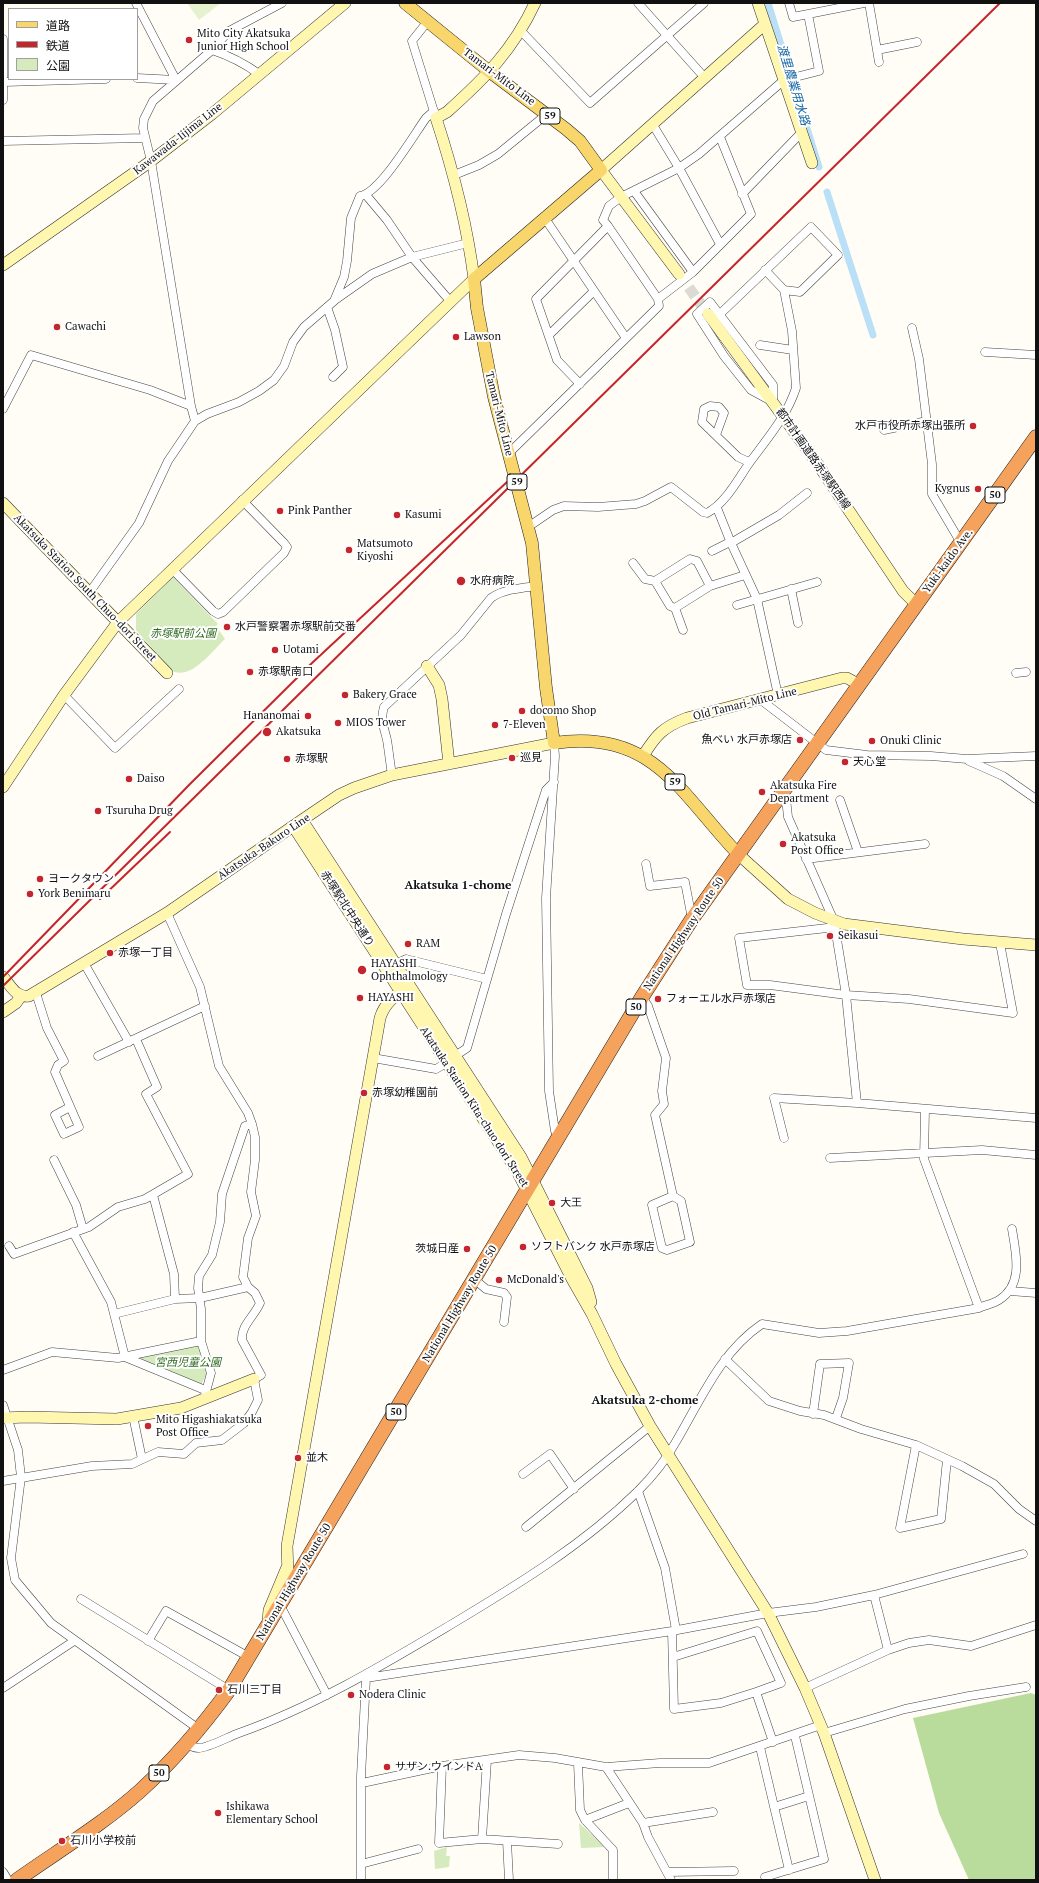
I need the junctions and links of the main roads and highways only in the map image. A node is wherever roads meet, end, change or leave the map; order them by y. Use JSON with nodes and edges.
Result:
{"nodes":[{"id":1,"x":405,"y":3,"type":"edge"},
{"id":2,"x":1036,"y":437,"type":"edge"},
{"id":3,"x":860,"y":685,"type":"joint"},
{"id":4,"x":738,"y":854,"type":"junction"},
{"id":5,"x":17,"y":1880,"type":"edge"}],
"edges":[{"from":1,"to":4,"type":"main road","name":"Tamari-Mito Line","number":"59"},
{"from":2,"to":3,"type":"highway","name":"Yuki-kaido Ave.","number":"50"},
{"from":3,"to":4,"type":"highway","name":"National Highway Route 50","number":"50"},
{"from":4,"to":5,"type":"highway","name":"National Highway Route 50","number":"50"}]}
